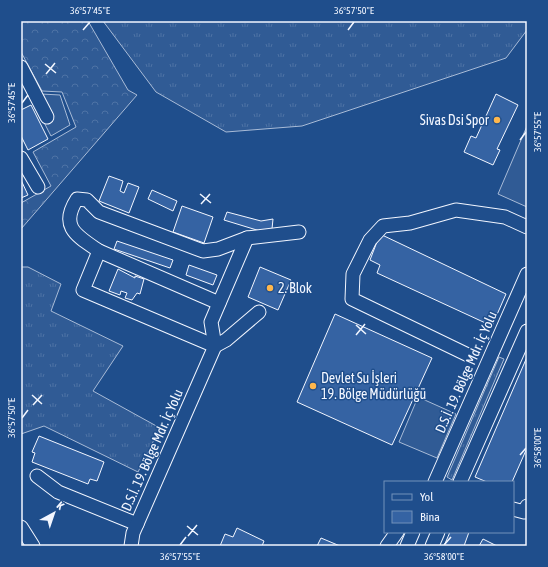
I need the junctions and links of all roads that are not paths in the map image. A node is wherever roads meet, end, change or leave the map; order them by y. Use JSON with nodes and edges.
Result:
{"nodes":[{"id":1,"x":21,"y":67,"type":"edge"},
{"id":2,"x":47,"y":117,"type":"dead end"},
{"id":3,"x":21,"y":158,"type":"edge"},
{"id":4,"x":38,"y":187,"type":"dead end"},
{"id":5,"x":527,"y":227,"type":"edge"},
{"id":6,"x":299,"y":232,"type":"dead end"},
{"id":7,"x":247,"y":238,"type":"junction"},
{"id":8,"x":99,"y":251,"type":"junction"},
{"id":9,"x":527,"y":274,"type":"edge"},
{"id":10,"x":219,"y":303,"type":"junction"},
{"id":11,"x":259,"y":312,"type":"dead end"},
{"id":12,"x":502,"y":332,"type":"junction"},
{"id":13,"x":525,"y":339,"type":"edge"},
{"id":14,"x":215,"y":346,"type":"junction"},
{"id":15,"x":468,"y":355,"type":"dead end"},
{"id":16,"x":37,"y":476,"type":"dead end"},
{"id":17,"x":435,"y":481,"type":"edge"},
{"id":18,"x":460,"y":481,"type":"edge"},
{"id":19,"x":527,"y":506,"type":"edge"},
{"id":20,"x":514,"y":509,"type":"edge"},
{"id":21,"x":137,"y":524,"type":"junction"},
{"id":22,"x":21,"y":528,"type":"edge"},
{"id":23,"x":396,"y":533,"type":"edge"},
{"id":24,"x":412,"y":533,"type":"edge"},
{"id":25,"x":438,"y":533,"type":"edge"},
{"id":26,"x":33,"y":546,"type":"edge"},
{"id":27,"x":131,"y":546,"type":"edge"},
{"id":28,"x":387,"y":546,"type":"edge"},
{"id":29,"x":406,"y":546,"type":"edge"},
{"id":30,"x":432,"y":546,"type":"edge"}],
"edges":[{"from":1,"to":2,"type":"street"},
{"from":3,"to":4,"type":"street"},
{"from":5,"to":15,"type":"street"},
{"from":6,"to":7,"type":"street"},
{"from":7,"to":8,"type":"street"},
{"from":7,"to":10,"type":"street"},
{"from":8,"to":10,"type":"street"},
{"from":8,"to":14,"type":"street"},
{"from":9,"to":12,"type":"street","name":"D.S.İ. 19. Bölge Mdr. İç Yolu"},
{"from":10,"to":14,"type":"street"},
{"from":11,"to":14,"type":"street"},
{"from":12,"to":13,"type":"street"},
{"from":12,"to":17,"type":"street","name":"D.S.İ. 19. Bölge Mdr. İç Yolu"},
{"from":13,"to":18,"type":"street"},
{"from":14,"to":21,"type":"street","name":"D.S.İ. 19. Bölge Mdr. İç Yolu"},
{"from":16,"to":21,"type":"street"},
{"from":19,"to":20,"type":"street"},
{"from":21,"to":27,"type":"street","name":"D.S.İ. 19. Bölge Mdr. İç Yolu"},
{"from":22,"to":26,"type":"street"},
{"from":23,"to":28,"type":"street"},
{"from":24,"to":29,"type":"street"},
{"from":25,"to":30,"type":"street"}]}
